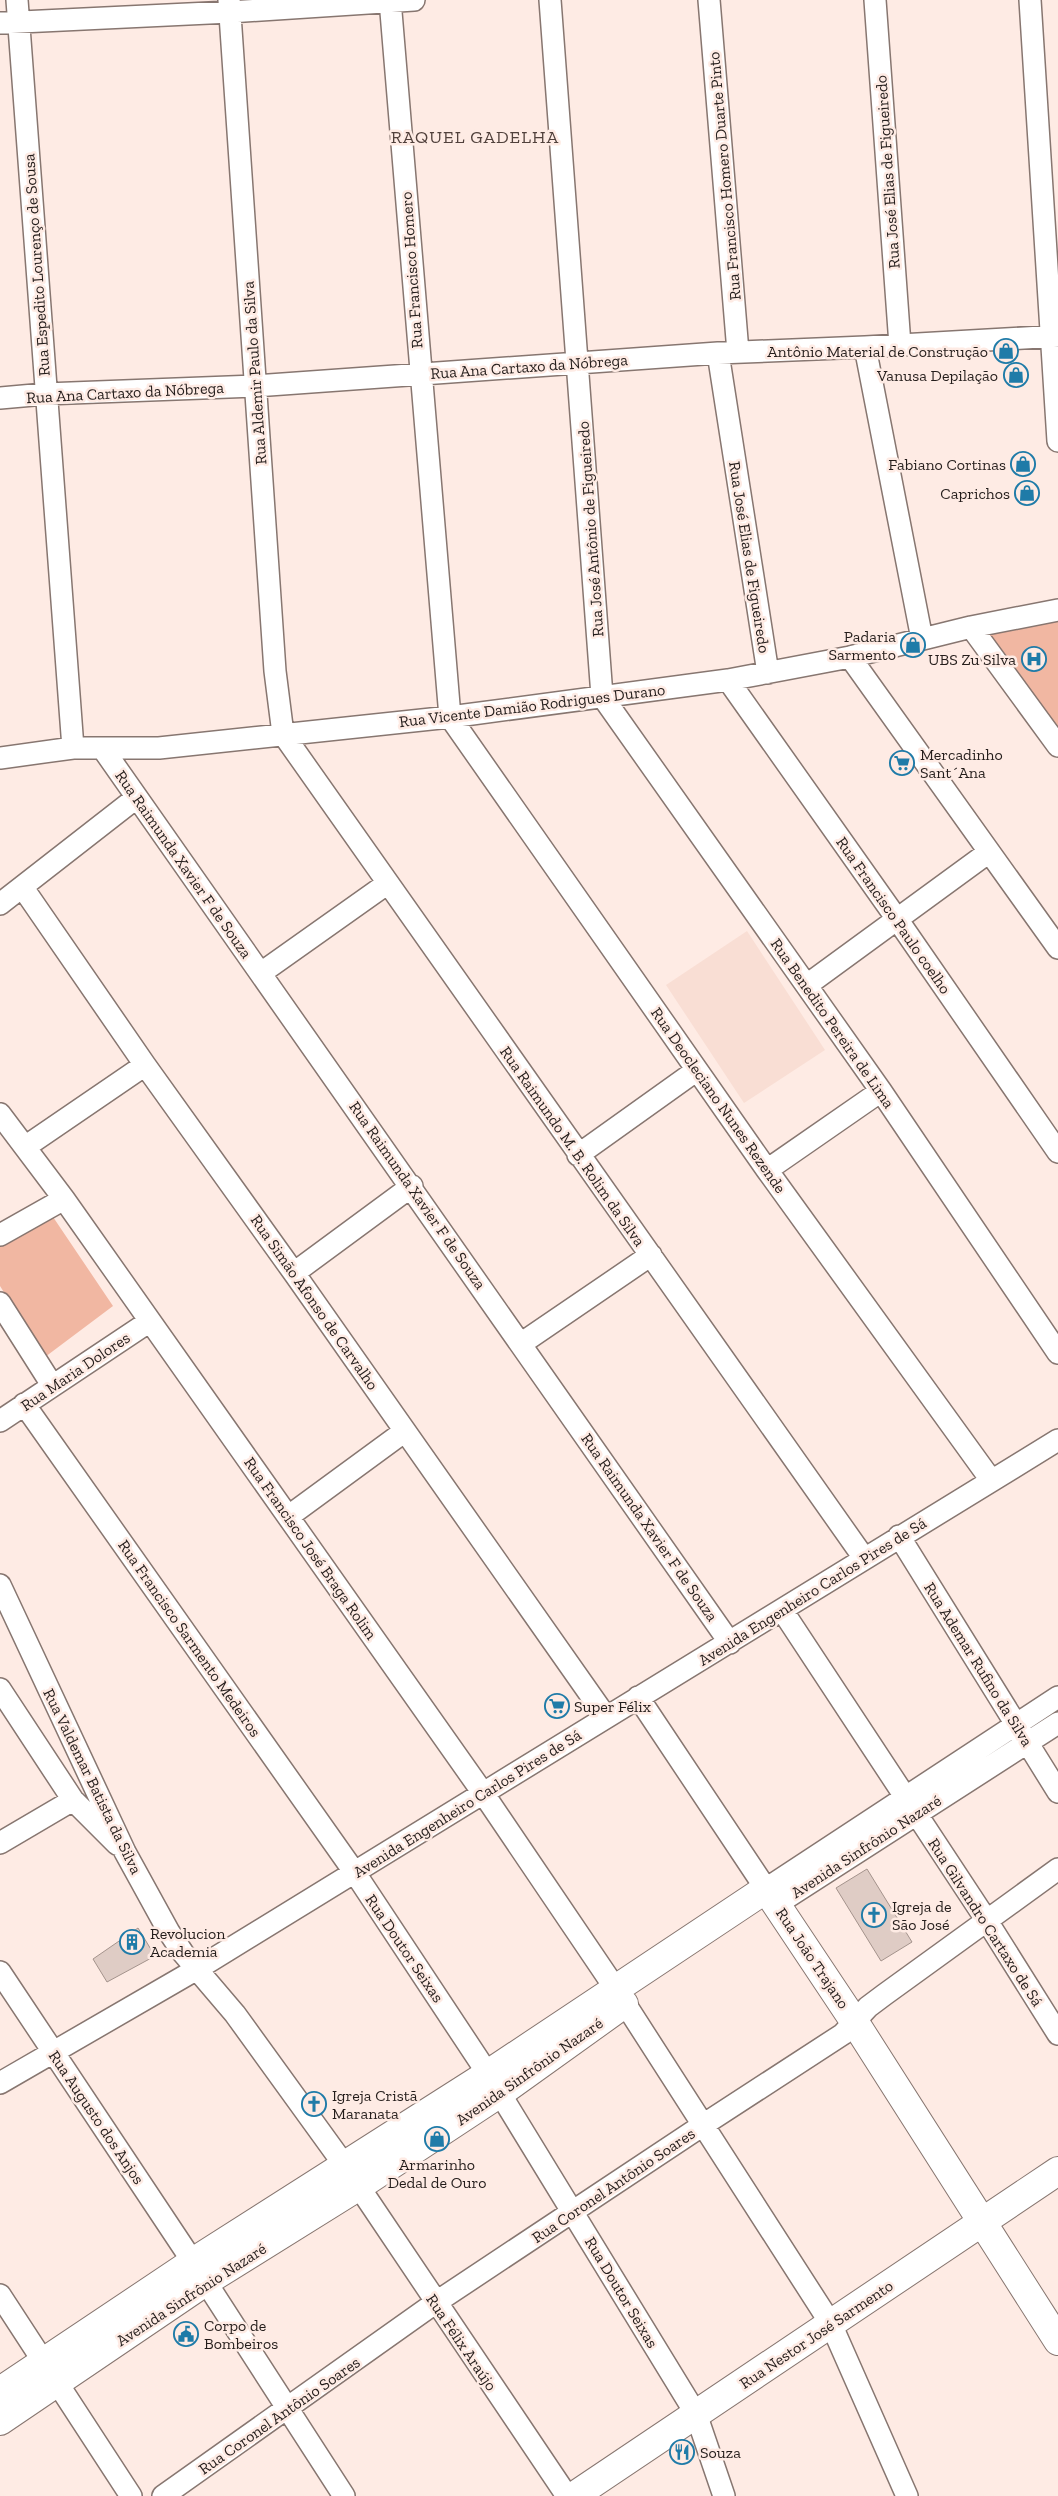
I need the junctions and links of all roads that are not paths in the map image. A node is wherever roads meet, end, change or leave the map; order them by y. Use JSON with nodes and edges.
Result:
{"nodes":[{"id":1,"x":17,"y":0,"type":"edge"},
{"id":2,"x":414,"y":0,"type":"edge"},
{"id":3,"x":550,"y":0,"type":"edge"},
{"id":4,"x":709,"y":0,"type":"edge"},
{"id":5,"x":875,"y":0,"type":"edge"},
{"id":6,"x":1030,"y":0,"type":"edge"},
{"id":7,"x":390,"y":1,"type":"edge"},
{"id":8,"x":229,"y":6,"type":"edge"},
{"id":9,"x":9,"y":22,"type":"edge"},
{"id":10,"x":1054,"y":336,"type":"edge"},
{"id":11,"x":900,"y":345,"type":"junction"},
{"id":12,"x":865,"y":347,"type":"junction"},
{"id":13,"x":728,"y":352,"type":"junction"},
{"id":14,"x":578,"y":362,"type":"junction"},
{"id":15,"x":419,"y":373,"type":"junction"},
{"id":16,"x":255,"y":386,"type":"junction"},
{"id":17,"x":45,"y":394,"type":"junction"},
{"id":18,"x":0,"y":398,"type":"edge"},
{"id":19,"x":1058,"y":441,"type":"edge"},
{"id":20,"x":1058,"y":610,"type":"edge"},
{"id":21,"x":971,"y":627,"type":"junction"},
{"id":22,"x":922,"y":639,"type":"junction"},
{"id":23,"x":850,"y":657,"type":"junction"},
{"id":24,"x":768,"y":673,"type":"junction"},
{"id":25,"x":728,"y":680,"type":"junction"},
{"id":26,"x":602,"y":696,"type":"junction"},
{"id":27,"x":450,"y":717,"type":"junction"},
{"id":28,"x":283,"y":734,"type":"junction"},
{"id":29,"x":1058,"y":746,"type":"edge"},
{"id":30,"x":72,"y":748,"type":"junction"},
{"id":31,"x":103,"y":749,"type":"junction"},
{"id":32,"x":0,"y":758,"type":"edge"},
{"id":33,"x":136,"y":798,"type":"junction"},
{"id":34,"x":989,"y":852,"type":"junction"},
{"id":35,"x":388,"y":883,"type":"junction"},
{"id":36,"x":22,"y":888,"type":"junction"},
{"id":37,"x":0,"y":904,"type":"edge"},
{"id":38,"x":897,"y":919,"type":"junction"},
{"id":39,"x":1058,"y":948,"type":"edge"},
{"id":40,"x":261,"y":973,"type":"junction"},
{"id":41,"x":807,"y":984,"type":"junction"},
{"id":42,"x":145,"y":1065,"type":"junction"},
{"id":43,"x":697,"y":1070,"type":"junction"},
{"id":44,"x":881,"y":1092,"type":"junction"},
{"id":45,"x":0,"y":1114,"type":"edge"},
{"id":46,"x":25,"y":1147,"type":"junction"},
{"id":47,"x":1058,"y":1152,"type":"edge"},
{"id":48,"x":578,"y":1155,"type":"junction"},
{"id":49,"x":767,"y":1170,"type":"junction"},
{"id":50,"x":412,"y":1186,"type":"junction"},
{"id":51,"x":64,"y":1199,"type":"junction"},
{"id":52,"x":2,"y":1227,"type":"edge"},
{"id":53,"x":651,"y":1255,"type":"junction"},
{"id":54,"x":294,"y":1273,"type":"junction"},
{"id":55,"x":0,"y":1303,"type":"edge"},
{"id":56,"x":150,"y":1321,"type":"junction"},
{"id":57,"x":522,"y":1343,"type":"junction"},
{"id":58,"x":1058,"y":1353,"type":"edge"},
{"id":59,"x":52,"y":1385,"type":"junction"},
{"id":60,"x":24,"y":1404,"type":"junction"},
{"id":61,"x":0,"y":1421,"type":"edge"},
{"id":62,"x":405,"y":1430,"type":"junction"},
{"id":63,"x":1058,"y":1440,"type":"edge"},
{"id":64,"x":991,"y":1480,"type":"junction"},
{"id":65,"x":289,"y":1516,"type":"junction"},
{"id":66,"x":899,"y":1536,"type":"junction"},
{"id":67,"x":864,"y":1558,"type":"junction"},
{"id":68,"x":0,"y":1585,"type":"edge"},
{"id":69,"x":782,"y":1610,"type":"junction"},
{"id":70,"x":730,"y":1643,"type":"junction"},
{"id":71,"x":0,"y":1689,"type":"edge"},
{"id":72,"x":638,"y":1697,"type":"junction"},
{"id":73,"x":1058,"y":1697,"type":"edge"},
{"id":74,"x":606,"y":1717,"type":"junction"},
{"id":75,"x":1017,"y":1723,"type":"junction"},
{"id":76,"x":1058,"y":1723,"type":"edge"},
{"id":77,"x":1029,"y":1742,"type":"junction"},
{"id":78,"x":1058,"y":1792,"type":"edge"},
{"id":79,"x":483,"y":1793,"type":"junction"},
{"id":80,"x":73,"y":1800,"type":"junction"},
{"id":81,"x":910,"y":1805,"type":"junction"},
{"id":82,"x":0,"y":1843,"type":"edge"},
{"id":83,"x":125,"y":1852,"type":"junction"},
{"id":84,"x":1058,"y":1869,"type":"edge"},
{"id":85,"x":355,"y":1873,"type":"junction"},
{"id":86,"x":771,"y":1897,"type":"junction"},
{"id":87,"x":987,"y":1921,"type":"junction"},
{"id":88,"x":197,"y":1969,"type":"junction"},
{"id":89,"x":0,"y":1972,"type":"edge"},
{"id":90,"x":619,"y":1996,"type":"junction"},
{"id":91,"x":854,"y":2020,"type":"junction"},
{"id":92,"x":1058,"y":2034,"type":"edge"},
{"id":93,"x":52,"y":2051,"type":"junction"},
{"id":94,"x":0,"y":2083,"type":"edge"},
{"id":95,"x":494,"y":2083,"type":"junction"},
{"id":96,"x":703,"y":2124,"type":"junction"},
{"id":97,"x":1058,"y":2171,"type":"edge"},
{"id":98,"x":352,"y":2176,"type":"junction"},
{"id":99,"x":573,"y":2212,"type":"junction"},
{"id":100,"x":984,"y":2222,"type":"junction"},
{"id":101,"x":199,"y":2272,"type":"junction"},
{"id":102,"x":0,"y":2295,"type":"edge"},
{"id":103,"x":436,"y":2304,"type":"junction"},
{"id":104,"x":831,"y":2324,"type":"junction"},
{"id":105,"x":1058,"y":2341,"type":"edge"},
{"id":106,"x":50,"y":2373,"type":"junction"},
{"id":107,"x":0,"y":2391,"type":"edge"},
{"id":108,"x":288,"y":2409,"type":"junction"},
{"id":109,"x":696,"y":2414,"type":"junction"},
{"id":110,"x":0,"y":2421,"type":"edge"},
{"id":111,"x":131,"y":2496,"type":"edge"},
{"id":112,"x":162,"y":2496,"type":"edge"},
{"id":113,"x":344,"y":2496,"type":"edge"},
{"id":114,"x":566,"y":2496,"type":"edge"},
{"id":115,"x":574,"y":2496,"type":"edge"},
{"id":116,"x":724,"y":2496,"type":"edge"},
{"id":117,"x":907,"y":2496,"type":"edge"}],
"edges":[{"from":1,"to":9,"type":"street","name":"Rua Espedito Lourenço de Sousa"},
{"from":2,"to":7,"type":"street"},
{"from":3,"to":14,"type":"street","name":"Rua José Antônio de Figueiredo"},
{"from":4,"to":13,"type":"street","name":"Rua Francisco Homero Duarte Pinto"},
{"from":5,"to":11,"type":"street","name":"Rua José Elias de Figueiredo"},
{"from":6,"to":10,"type":"street"},
{"from":7,"to":8,"type":"street"},
{"from":7,"to":15,"type":"street","name":"Rua Francisco Homero"},
{"from":8,"to":9,"type":"street"},
{"from":8,"to":16,"type":"street","name":"Rua Aldemir Paulo da Silva"},
{"from":9,"to":17,"type":"street","name":"Rua Espedito Lourenço de Sousa"},
{"from":10,"to":11,"type":"street","name":"Rua Ana Cartaxo da Nóbrega"},
{"from":10,"to":19,"type":"street"},
{"from":11,"to":12,"type":"street","name":"Rua Ana Cartaxo da Nóbrega"},
{"from":12,"to":13,"type":"street","name":"Rua Ana Cartaxo da Nóbrega"},
{"from":12,"to":22,"type":"street"},
{"from":13,"to":14,"type":"street","name":"Rua Ana Cartaxo da Nóbrega"},
{"from":13,"to":24,"type":"street","name":"Rua José Elias de Figueiredo"},
{"from":14,"to":15,"type":"street","name":"Rua Ana Cartaxo da Nóbrega"},
{"from":14,"to":26,"type":"street","name":"Rua José Antônio de Figueiredo"},
{"from":15,"to":16,"type":"street","name":"Rua Ana Cartaxo da Nóbrega"},
{"from":15,"to":27,"type":"street","name":"Rua Francisco Homero"},
{"from":16,"to":17,"type":"street","name":"Rua Ana Cartaxo da Nóbrega"},
{"from":16,"to":28,"type":"street","name":"Rua Aldemir Paulo da Silva"},
{"from":17,"to":18,"type":"street","name":"Rua Ana Cartaxo da Nóbrega"},
{"from":17,"to":30,"type":"street","name":"Rua Espedito Lourenço de Sousa"},
{"from":20,"to":21,"type":"street","name":"Rua Vicente Damião Rodrigues Durano"},
{"from":21,"to":22,"type":"street","name":"Rua Vicente Damião Rodrigues Durano"},
{"from":21,"to":29,"type":"street"},
{"from":22,"to":23,"type":"street","name":"Rua Vicente Damião Rodrigues Durano"},
{"from":23,"to":24,"type":"street","name":"Rua Vicente Damião Rodrigues Durano"},
{"from":23,"to":34,"type":"street"},
{"from":24,"to":25,"type":"street","name":"Rua Vicente Damião Rodrigues Durano"},
{"from":25,"to":26,"type":"street","name":"Rua Vicente Damião Rodrigues Durano"},
{"from":25,"to":38,"type":"street","name":"Rua Francisco Paulo coelho"},
{"from":26,"to":27,"type":"street","name":"Rua Vicente Damião Rodrigues Durano"},
{"from":26,"to":41,"type":"street","name":"Rua Benedito Pereira de Lima"},
{"from":27,"to":28,"type":"street","name":"Rua Vicente Damião Rodrigues Durano"},
{"from":27,"to":43,"type":"street","name":"Rua Deocleciano Nunes Rezende"},
{"from":28,"to":31,"type":"street","name":"Rua Vicente Damião Rodrigues Durano"},
{"from":28,"to":35,"type":"street","name":"Rua Raimundo M. B. Rolim da Silva"},
{"from":30,"to":31,"type":"street","name":"Rua Vicente Damião Rodrigues Durano"},
{"from":30,"to":32,"type":"street","name":"Rua Vicente Damião Rodrigues Durano"},
{"from":31,"to":33,"type":"street","name":"Rua Raimunda Xavier F de Souza"},
{"from":33,"to":36,"type":"street"},
{"from":33,"to":40,"type":"street","name":"Rua Raimunda Xavier F de Souza"},
{"from":34,"to":38,"type":"street"},
{"from":34,"to":39,"type":"street"},
{"from":35,"to":40,"type":"street"},
{"from":35,"to":48,"type":"street","name":"Rua Raimundo M. B. Rolim da Silva"},
{"from":36,"to":37,"type":"street"},
{"from":36,"to":42,"type":"street","name":"Rua Simão Afonso de Carvalho"},
{"from":38,"to":41,"type":"street"},
{"from":38,"to":47,"type":"street","name":"Rua Francisco Paulo coelho"},
{"from":40,"to":50,"type":"street","name":"Rua Raimunda Xavier F de Souza"},
{"from":41,"to":44,"type":"street","name":"Rua Benedito Pereira de Lima"},
{"from":42,"to":46,"type":"street"},
{"from":42,"to":54,"type":"street","name":"Rua Simão Afonso de Carvalho"},
{"from":43,"to":48,"type":"street"},
{"from":43,"to":49,"type":"street","name":"Rua Deocleciano Nunes Rezende"},
{"from":44,"to":49,"type":"street"},
{"from":44,"to":58,"type":"street","name":"Rua Benedito Pereira de Lima"},
{"from":45,"to":46,"type":"street","name":"Rua Francisco José Braga Rolim"},
{"from":46,"to":51,"type":"street","name":"Rua Francisco José Braga Rolim"},
{"from":48,"to":53,"type":"street","name":"Rua Raimundo M. B. Rolim da Silva"},
{"from":49,"to":64,"type":"street","name":"Rua Deocleciano Nunes Rezende"},
{"from":50,"to":54,"type":"street"},
{"from":50,"to":57,"type":"street","name":"Rua Raimunda Xavier F de Souza"},
{"from":51,"to":52,"type":"street"},
{"from":51,"to":56,"type":"street","name":"Rua Francisco José Braga Rolim"},
{"from":53,"to":57,"type":"street"},
{"from":53,"to":67,"type":"street","name":"Rua Raimundo M. B. Rolim da Silva"},
{"from":54,"to":62,"type":"street","name":"Rua Simão Afonso de Carvalho"},
{"from":55,"to":59,"type":"street"},
{"from":56,"to":59,"type":"street","name":"Rua Maria Dolores"},
{"from":56,"to":65,"type":"street","name":"Rua Francisco José Braga Rolim"},
{"from":57,"to":70,"type":"street","name":"Rua Raimunda Xavier F de Souza"},
{"from":59,"to":60,"type":"street","name":"Rua Maria Dolores"},
{"from":60,"to":61,"type":"street","name":"Rua Maria Dolores"},
{"from":60,"to":85,"type":"street","name":"Rua Francisco Sarmento Medeiros"},
{"from":62,"to":65,"type":"street"},
{"from":62,"to":74,"type":"street","name":"Rua Simão Afonso de Carvalho"},
{"from":63,"to":64,"type":"street","name":"Avenida Engenheiro Carlos Pires de Sá"},
{"from":64,"to":66,"type":"street","name":"Avenida Engenheiro Carlos Pires de Sá"},
{"from":65,"to":79,"type":"street","name":"Rua Francisco José Braga Rolim"},
{"from":66,"to":67,"type":"street","name":"Avenida Engenheiro Carlos Pires de Sá"},
{"from":66,"to":75,"type":"street","name":"Rua Ademar Rufino da Silva"},
{"from":67,"to":69,"type":"street","name":"Avenida Engenheiro Carlos Pires de Sá"},
{"from":68,"to":83,"type":"street","name":"Rua Valdemar Batista da Silva"},
{"from":69,"to":70,"type":"street","name":"Avenida Engenheiro Carlos Pires de Sá"},
{"from":69,"to":81,"type":"street","name":"Rua Gilvandro Cartaxo de Sá"},
{"from":70,"to":72,"type":"street","name":"Avenida Engenheiro Carlos Pires de Sá"},
{"from":71,"to":80,"type":"street"},
{"from":72,"to":74,"type":"street","name":"Avenida Engenheiro Carlos Pires de Sá"},
{"from":72,"to":86,"type":"street","name":"Rua João Trajano"},
{"from":73,"to":75,"type":"street","name":"Avenida Sinfrônio Nazaré"},
{"from":74,"to":79,"type":"street","name":"Avenida Engenheiro Carlos Pires de Sá"},
{"from":75,"to":77,"type":"street","name":"Rua Ademar Rufino da Silva"},
{"from":75,"to":81,"type":"street","name":"Avenida Sinfrônio Nazaré"},
{"from":76,"to":77,"type":"street","name":"Avenida Sinfrônio Nazaré"},
{"from":77,"to":78,"type":"street","name":"Rua Ademar Rufino da Silva"},
{"from":77,"to":81,"type":"street","name":"Avenida Sinfrônio Nazaré"},
{"from":79,"to":85,"type":"street","name":"Avenida Engenheiro Carlos Pires de Sá"},
{"from":79,"to":90,"type":"street","name":"Rua Francisco José Braga Rolim"},
{"from":80,"to":82,"type":"street"},
{"from":80,"to":83,"type":"street"},
{"from":81,"to":86,"type":"street","name":"Avenida Sinfrônio Nazaré"},
{"from":81,"to":87,"type":"street","name":"Rua Gilvandro Cartaxo de Sá"},
{"from":83,"to":88,"type":"street","name":"Rua Valdemar Batista da Silva"},
{"from":84,"to":87,"type":"street","name":"Rua Coronel Antônio Soares"},
{"from":85,"to":88,"type":"street","name":"Avenida Engenheiro Carlos Pires de Sá"},
{"from":85,"to":95,"type":"street","name":"Rua Doutor Seixas"},
{"from":86,"to":90,"type":"street","name":"Avenida Sinfrônio Nazaré"},
{"from":86,"to":91,"type":"street","name":"Rua João Trajano"},
{"from":87,"to":91,"type":"street","name":"Rua Coronel Antônio Soares"},
{"from":87,"to":92,"type":"street","name":"Rua Gilvandro Cartaxo de Sá"},
{"from":88,"to":93,"type":"street","name":"Avenida Engenheiro Carlos Pires de Sá"},
{"from":88,"to":98,"type":"street","name":"Rua Félix Araújo"},
{"from":89,"to":93,"type":"street","name":"Rua Augusto dos Anjos"},
{"from":90,"to":95,"type":"street","name":"Avenida Sinfrônio Nazaré"},
{"from":90,"to":96,"type":"street","name":"Rua Francisco José Braga Rolim"},
{"from":91,"to":96,"type":"street","name":"Rua Coronel Antônio Soares"},
{"from":91,"to":100,"type":"street","name":"Rua João Trajano"},
{"from":93,"to":94,"type":"street","name":"Avenida Engenheiro Carlos Pires de Sá"},
{"from":93,"to":101,"type":"street","name":"Rua Augusto dos Anjos"},
{"from":95,"to":98,"type":"street","name":"Avenida Sinfrônio Nazaré"},
{"from":95,"to":99,"type":"street","name":"Rua Doutor Seixas"},
{"from":96,"to":99,"type":"street","name":"Rua Coronel Antônio Soares"},
{"from":96,"to":104,"type":"street","name":"Rua Francisco José Braga Rolim"},
{"from":97,"to":100,"type":"street","name":"Rua Nestor José Sarmento"},
{"from":98,"to":101,"type":"street","name":"Avenida Sinfrônio Nazaré"},
{"from":98,"to":103,"type":"street","name":"Rua Félix Araújo"},
{"from":99,"to":103,"type":"street","name":"Rua Coronel Antônio Soares"},
{"from":99,"to":109,"type":"street","name":"Rua Doutor Seixas"},
{"from":100,"to":104,"type":"street","name":"Rua Nestor José Sarmento"},
{"from":100,"to":105,"type":"street","name":"Rua João Trajano"},
{"from":101,"to":106,"type":"street","name":"Avenida Sinfrônio Nazaré"},
{"from":101,"to":108,"type":"street","name":"Rua Augusto dos Anjos"},
{"from":102,"to":106,"type":"street"},
{"from":103,"to":108,"type":"street","name":"Rua Coronel Antônio Soares"},
{"from":103,"to":114,"type":"street","name":"Rua Félix Araújo"},
{"from":104,"to":109,"type":"street","name":"Rua Nestor José Sarmento"},
{"from":104,"to":117,"type":"street","name":"Rua Francisco José Braga Rolim"},
{"from":106,"to":107,"type":"street","name":"Avenida Sinfrônio Nazaré"},
{"from":106,"to":110,"type":"street","name":"Avenida Sinfrônio Nazaré"},
{"from":106,"to":111,"type":"street"},
{"from":108,"to":112,"type":"street","name":"Rua Coronel Antônio Soares"},
{"from":108,"to":113,"type":"street","name":"Rua Augusto dos Anjos"},
{"from":109,"to":115,"type":"street","name":"Rua Nestor José Sarmento"},
{"from":109,"to":116,"type":"street","name":"Rua Doutor Seixas"}]}
